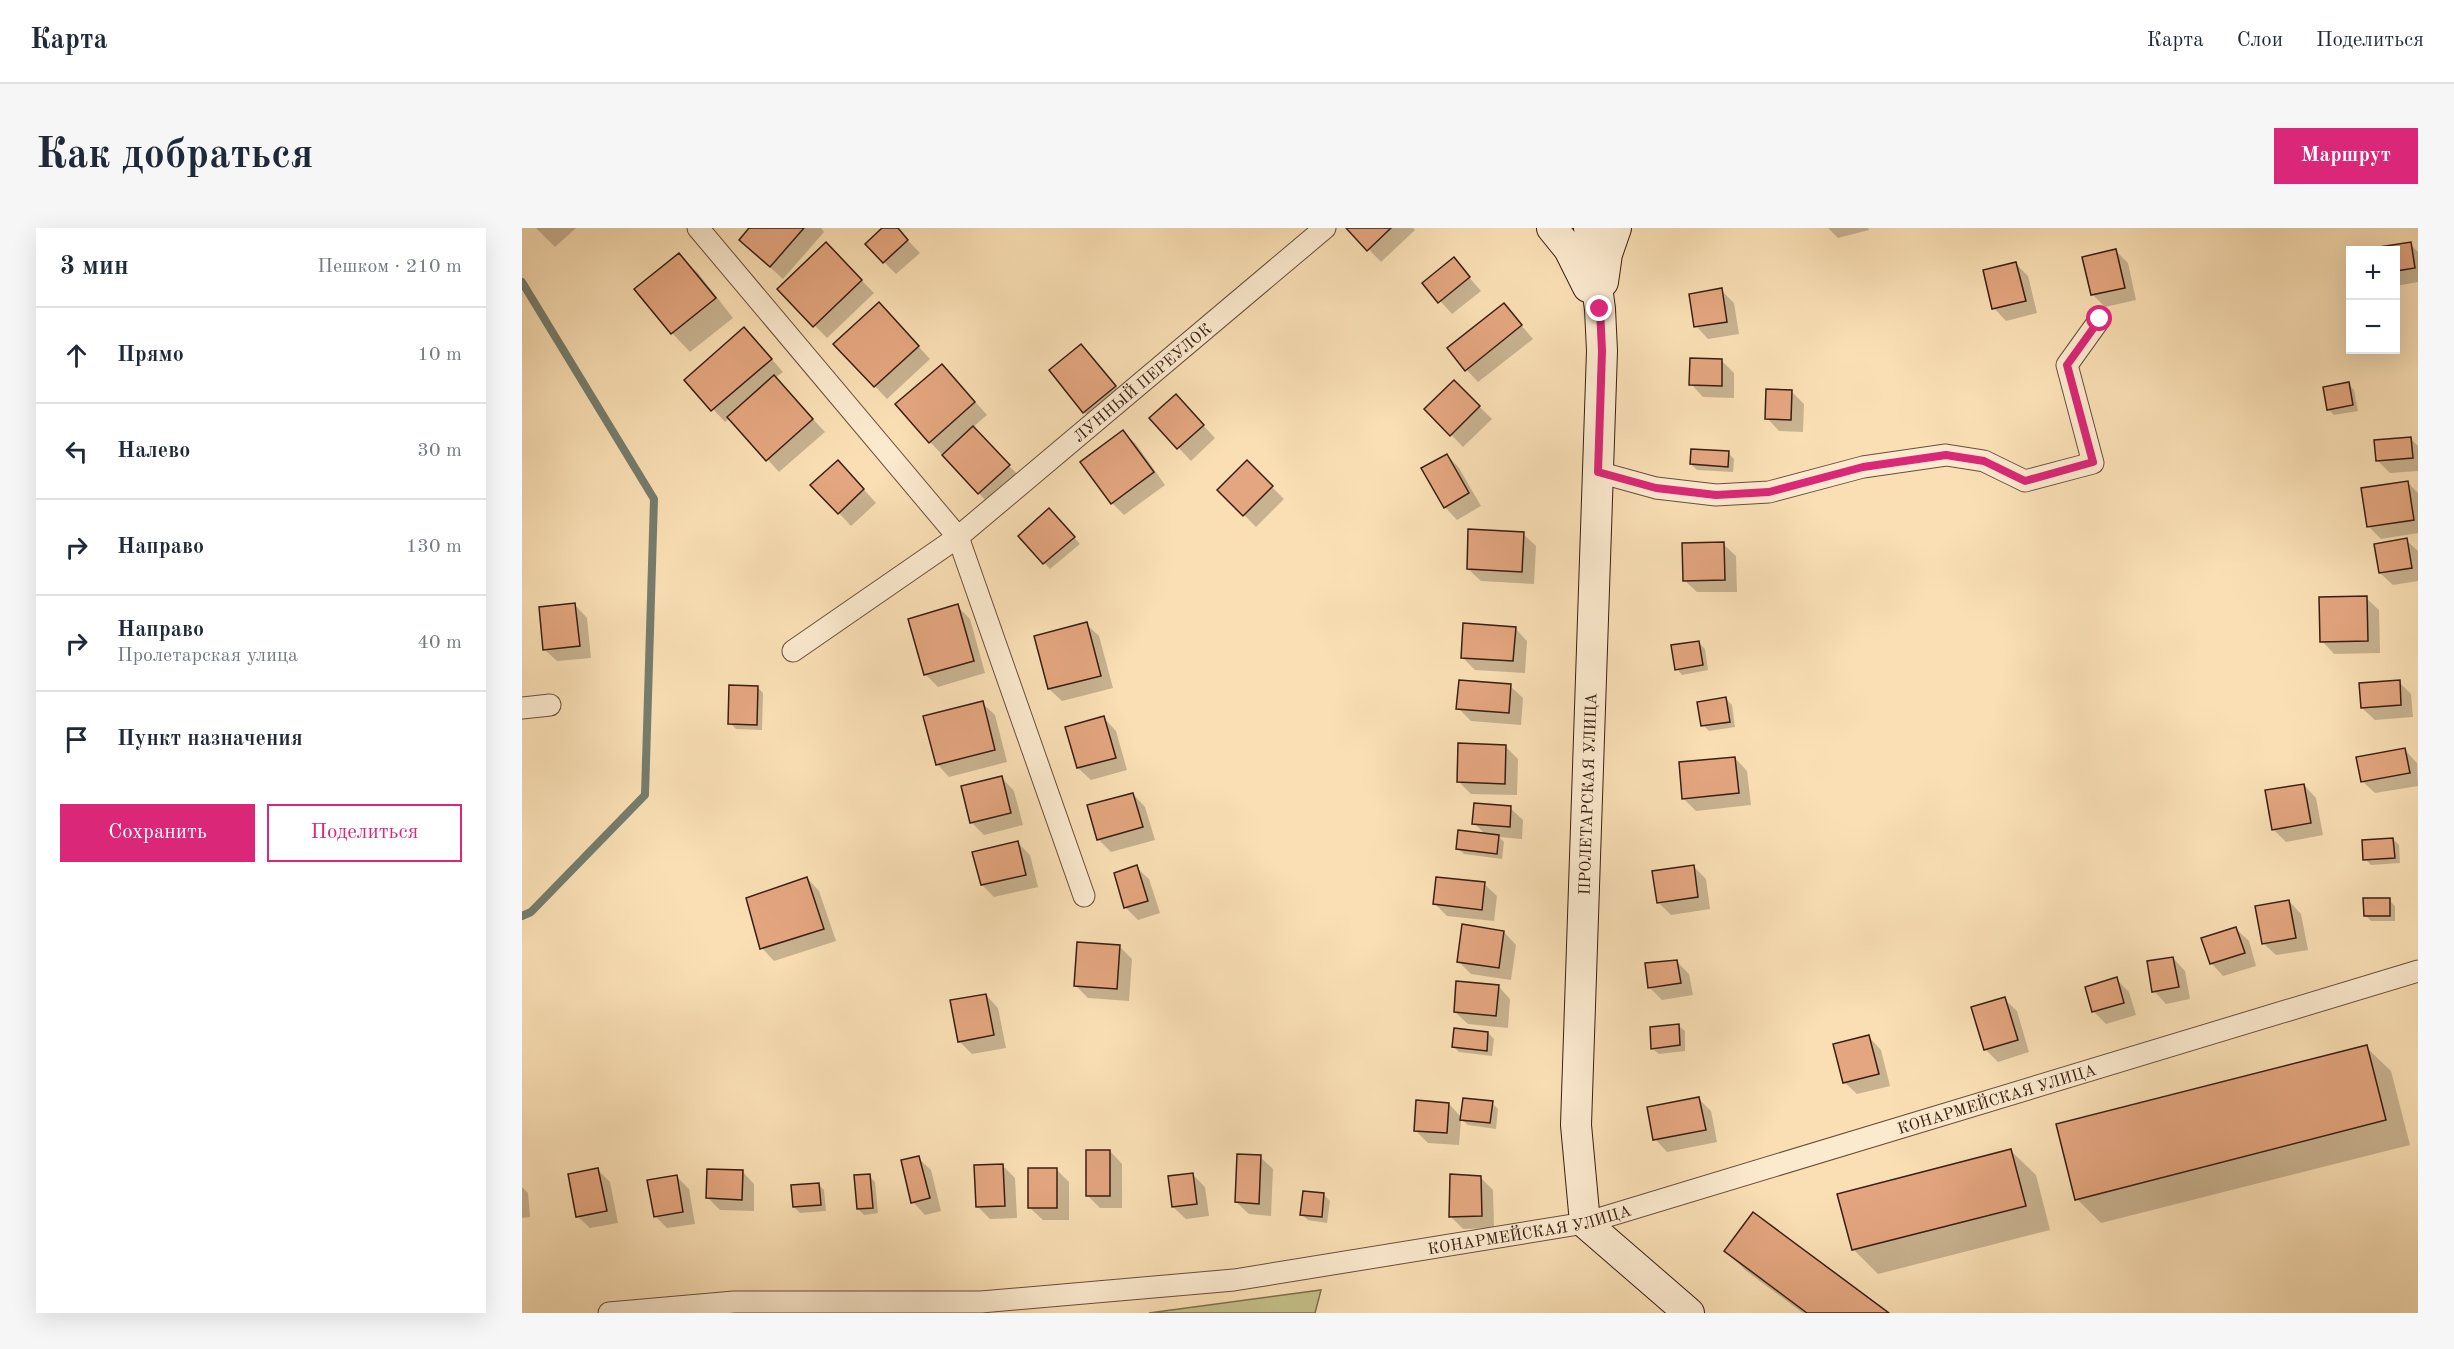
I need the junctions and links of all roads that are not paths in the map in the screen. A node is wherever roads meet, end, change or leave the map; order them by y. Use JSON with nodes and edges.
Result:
{"nodes":[{"id":1,"x":698,"y":228,"type":"edge"},
{"id":2,"x":1325,"y":228,"type":"edge"},
{"id":3,"x":1552,"y":228,"type":"edge"},
{"id":4,"x":1589,"y":228,"type":"edge"},
{"id":5,"x":1616,"y":228,"type":"edge"},
{"id":6,"x":1600,"y":309,"type":"junction"},
{"id":7,"x":2100,"y":319,"type":"dead end"},
{"id":8,"x":1598,"y":472,"type":"junction"},
{"id":9,"x":958,"y":537,"type":"junction"},
{"id":10,"x":793,"y":651,"type":"dead end"},
{"id":11,"x":550,"y":705,"type":"dead end"},
{"id":12,"x":522,"y":708,"type":"edge"},
{"id":13,"x":1084,"y":896,"type":"dead end"},
{"id":14,"x":2418,"y":971,"type":"edge"},
{"id":15,"x":1585,"y":1223,"type":"junction"},
{"id":16,"x":732,"y":1307,"type":"edge"},
{"id":17,"x":609,"y":1313,"type":"edge"},
{"id":18,"x":1689,"y":1313,"type":"edge"}],
"edges":[{"from":1,"to":9,"type":"street"},
{"from":2,"to":9,"type":"street","name":"ЛУННЫЙ ПЕРЕУЛОК"},
{"from":3,"to":6,"type":"street"},
{"from":4,"to":6,"type":"street","name":"ПРОЛЕТАРСКАЯ УЛИЦА"},
{"from":5,"to":6,"type":"street"},
{"from":6,"to":8,"type":"street","name":"ПРОЛЕТАРСКАЯ УЛИЦА"},
{"from":7,"to":8,"type":"street"},
{"from":8,"to":15,"type":"street","name":"ПРОЛЕТАРСКАЯ УЛИЦА"},
{"from":9,"to":10,"type":"street","name":"ЛУННЫЙ ПЕРЕУЛОК"},
{"from":9,"to":13,"type":"street"},
{"from":11,"to":12,"type":"street"},
{"from":14,"to":15,"type":"street","name":"КОНАРМЕЙСКАЯ УЛИЦА"},
{"from":15,"to":16,"type":"street","name":"КОНАРМЕЙСКАЯ УЛИЦА"},
{"from":15,"to":18,"type":"street"},
{"from":16,"to":17,"type":"street","name":"КОНАРМЕЙСКАЯ УЛИЦА"}]}
